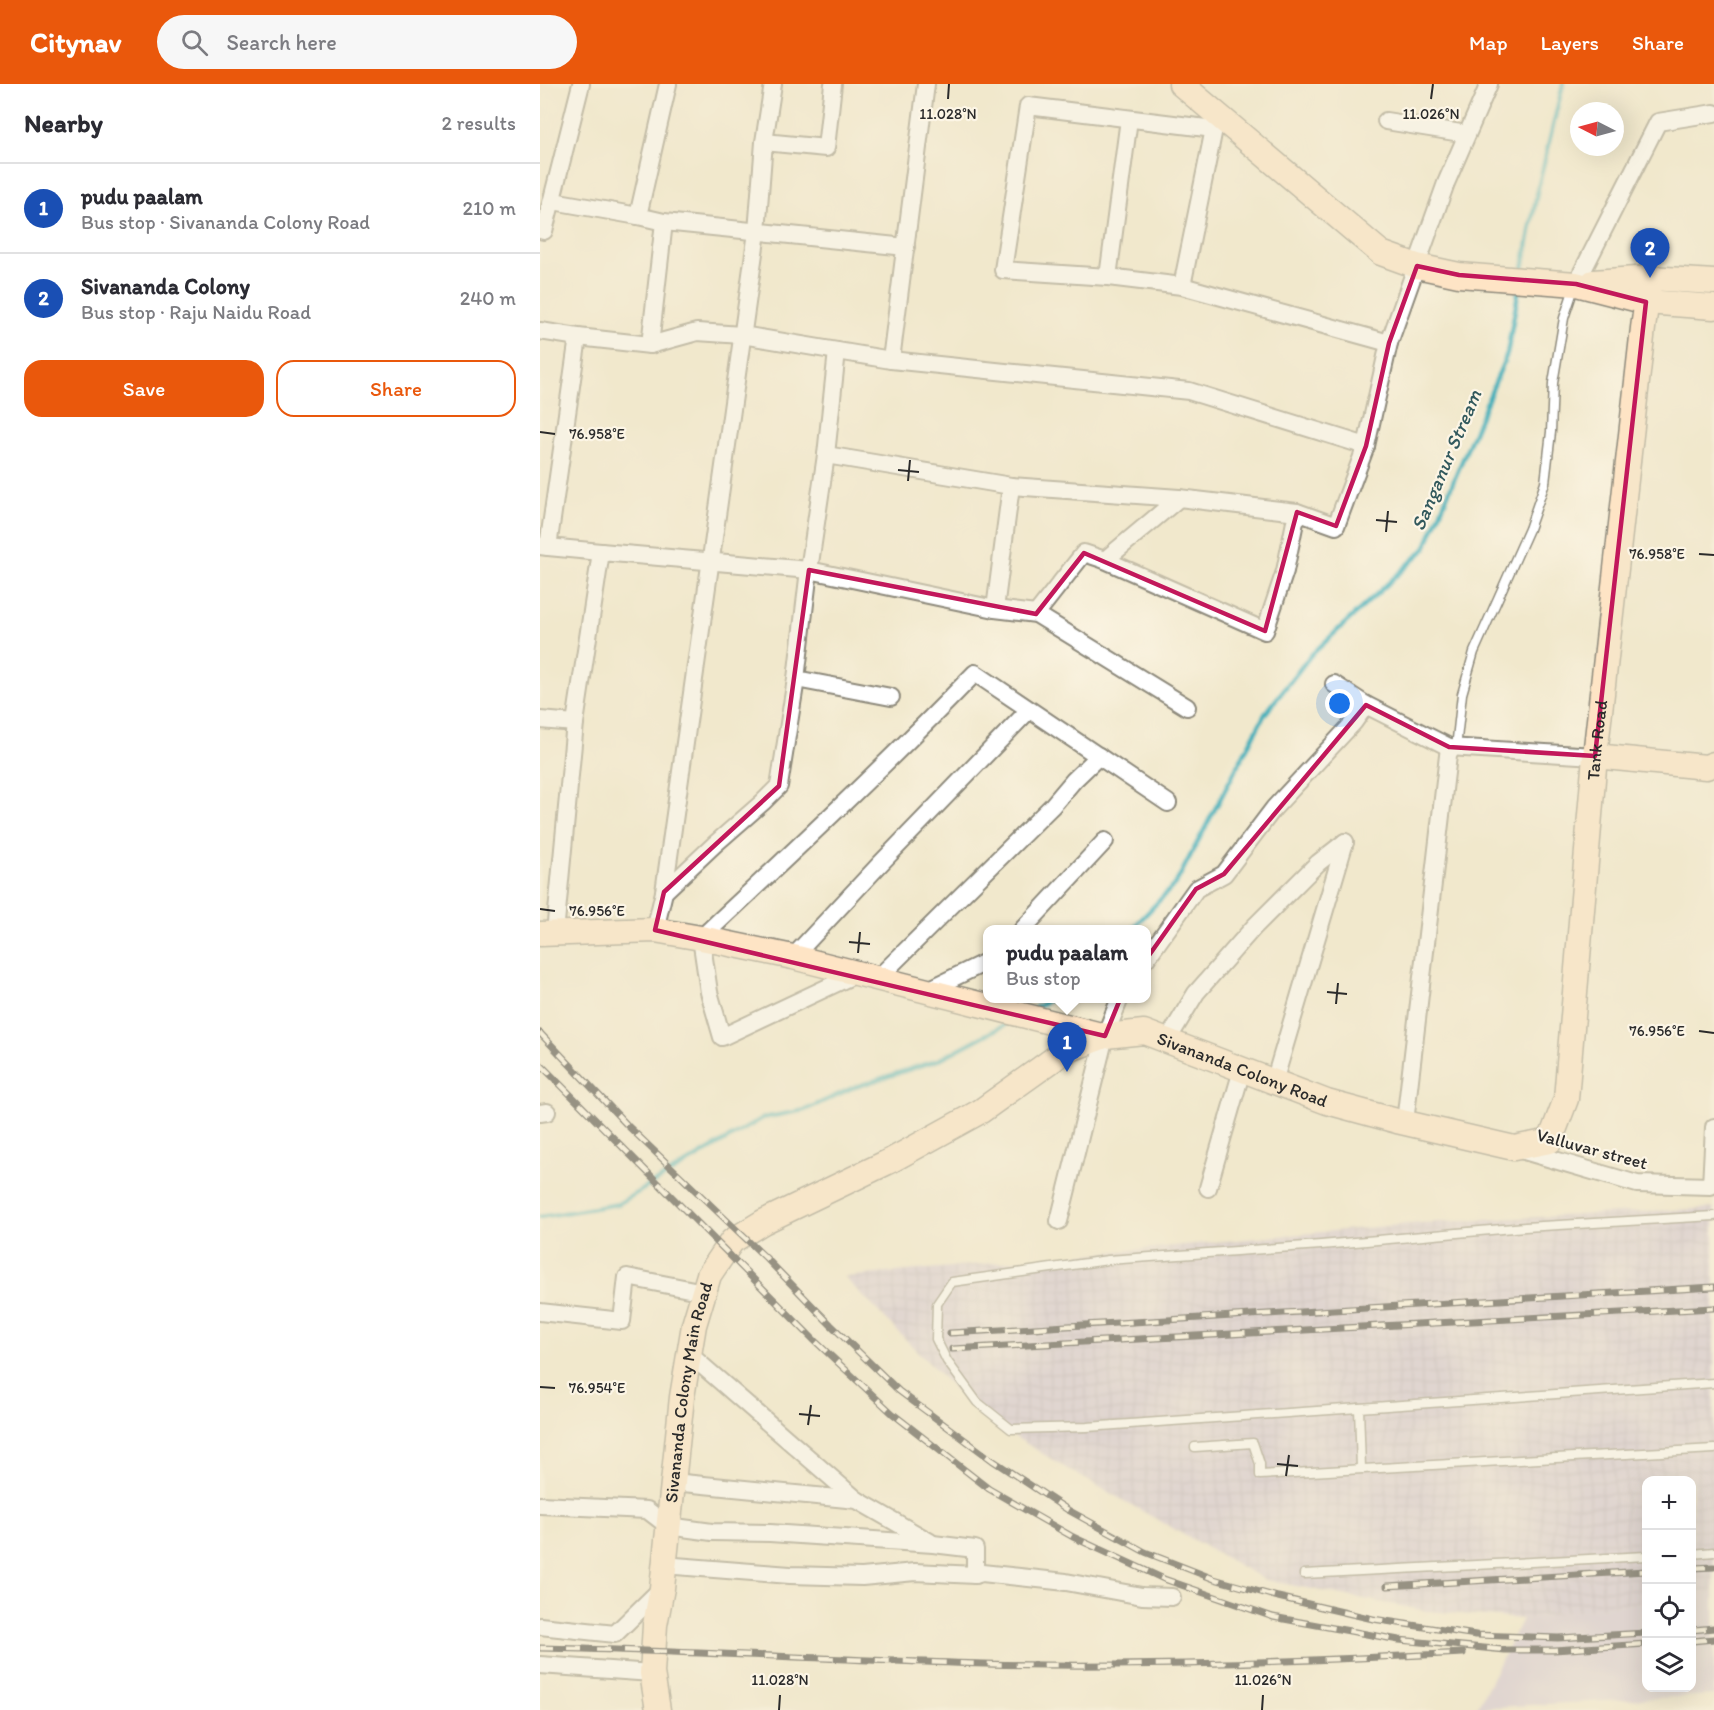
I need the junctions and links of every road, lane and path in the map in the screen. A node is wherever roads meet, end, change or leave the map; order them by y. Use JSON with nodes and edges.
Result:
{"nodes":[{"id":1,"x":580,"y":84,"type":"edge"},
{"id":2,"x":668,"y":84,"type":"edge"},
{"id":3,"x":773,"y":84,"type":"edge"},
{"id":4,"x":833,"y":84,"type":"edge"},
{"id":5,"x":926,"y":84,"type":"edge"},
{"id":6,"x":1181,"y":84,"type":"edge"},
{"id":7,"x":1489,"y":84,"type":"edge"},
{"id":8,"x":1714,"y":113,"type":"edge"},
{"id":9,"x":1129,"y":119,"type":"junction"},
{"id":10,"x":1386,"y":121,"type":"dead end"},
{"id":11,"x":1215,"y":122,"type":"junction"},
{"id":12,"x":1467,"y":134,"type":"junction"},
{"id":13,"x":764,"y":142,"type":"junction"},
{"id":14,"x":553,"y":201,"type":"junction"},
{"id":15,"x":638,"y":216,"type":"junction"},
{"id":16,"x":664,"y":222,"type":"junction"},
{"id":17,"x":540,"y":230,"type":"edge"},
{"id":18,"x":757,"y":232,"type":"junction"},
{"id":19,"x":906,"y":247,"type":"junction"},
{"id":20,"x":1417,"y":266,"type":"junction"},
{"id":21,"x":1108,"y":277,"type":"junction"},
{"id":22,"x":1650,"y":278,"type":"junction"},
{"id":23,"x":1714,"y":282,"type":"edge"},
{"id":24,"x":1576,"y":284,"type":"junction"},
{"id":25,"x":1182,"y":286,"type":"junction"},
{"id":26,"x":1646,"y":303,"type":"junction"},
{"id":27,"x":1714,"y":307,"type":"edge"},
{"id":28,"x":540,"y":331,"type":"edge"},
{"id":29,"x":742,"y":335,"type":"junction"},
{"id":30,"x":578,"y":337,"type":"junction"},
{"id":31,"x":1389,"y":343,"type":"junction"},
{"id":32,"x":650,"y":345,"type":"junction"},
{"id":33,"x":837,"y":351,"type":"junction"},
{"id":34,"x":891,"y":360,"type":"junction"},
{"id":35,"x":1366,"y":446,"type":"junction"},
{"id":36,"x":826,"y":455,"type":"junction"},
{"id":37,"x":1011,"y":486,"type":"junction"},
{"id":38,"x":1179,"y":498,"type":"junction"},
{"id":39,"x":1297,"y":512,"type":"junction"},
{"id":40,"x":544,"y":546,"type":"edge"},
{"id":41,"x":600,"y":552,"type":"junction"},
{"id":42,"x":1105,"y":560,"type":"junction"},
{"id":43,"x":710,"y":561,"type":"junction"},
{"id":44,"x":808,"y":570,"type":"junction"},
{"id":45,"x":995,"y":609,"type":"junction"},
{"id":46,"x":1036,"y":614,"type":"junction"},
{"id":47,"x":796,"y":678,"type":"junction"},
{"id":48,"x":1334,"y":684,"type":"dead end"},
{"id":49,"x":891,"y":697,"type":"dead end"},
{"id":50,"x":1366,"y":705,"type":"junction"},
{"id":51,"x":1187,"y":707,"type":"dead end"},
{"id":52,"x":1029,"y":710,"type":"junction"},
{"id":53,"x":540,"y":720,"type":"edge"},
{"id":54,"x":575,"y":723,"type":"junction"},
{"id":55,"x":1453,"y":748,"type":"junction"},
{"id":56,"x":1099,"y":756,"type":"junction"},
{"id":57,"x":1595,"y":756,"type":"junction"},
{"id":58,"x":1714,"y":764,"type":"edge"},
{"id":59,"x":1168,"y":803,"type":"dead end"},
{"id":60,"x":1105,"y":841,"type":"dead end"},
{"id":61,"x":664,"y":892,"type":"junction"},
{"id":62,"x":1027,"y":925,"type":"edge"},
{"id":63,"x":655,"y":930,"type":"junction"},
{"id":64,"x":547,"y":933,"type":"edge"},
{"id":65,"x":700,"y":938,"type":"junction"},
{"id":66,"x":1151,"y":952,"type":"edge"},
{"id":67,"x":793,"y":957,"type":"junction"},
{"id":68,"x":983,"y":963,"type":"edge"},
{"id":69,"x":867,"y":976,"type":"junction"},
{"id":70,"x":926,"y":991,"type":"junction"},
{"id":71,"x":1118,"y":1003,"type":"edge"},
{"id":72,"x":1105,"y":1036,"type":"junction"},
{"id":73,"x":1167,"y":1041,"type":"junction"},
{"id":74,"x":1242,"y":1070,"type":"junction"},
{"id":75,"x":1274,"y":1082,"type":"junction"},
{"id":76,"x":1405,"y":1122,"type":"junction"},
{"id":77,"x":1714,"y":1128,"type":"edge"},
{"id":78,"x":1514,"y":1148,"type":"junction"},
{"id":79,"x":1208,"y":1188,"type":"dead end"},
{"id":80,"x":1714,"y":1216,"type":"edge"},
{"id":81,"x":1059,"y":1221,"type":"dead end"},
{"id":82,"x":763,"y":1222,"type":"joint"},
{"id":83,"x":704,"y":1292,"type":"junction"},
{"id":84,"x":540,"y":1312,"type":"edge"},
{"id":85,"x":689,"y":1354,"type":"junction"},
{"id":86,"x":1714,"y":1383,"type":"edge"},
{"id":87,"x":1359,"y":1408,"type":"junction"},
{"id":88,"x":1195,"y":1447,"type":"dead end"},
{"id":89,"x":1714,"y":1449,"type":"edge"},
{"id":90,"x":1361,"y":1468,"type":"junction"},
{"id":91,"x":673,"y":1482,"type":"junction"},
{"id":92,"x":857,"y":1500,"type":"junction"},
{"id":93,"x":540,"y":1505,"type":"edge"},
{"id":94,"x":668,"y":1526,"type":"junction"},
{"id":95,"x":933,"y":1544,"type":"junction"},
{"id":96,"x":1714,"y":1552,"type":"edge"},
{"id":97,"x":1696,"y":1554,"type":"edge"},
{"id":98,"x":1642,"y":1556,"type":"edge"},
{"id":99,"x":1304,"y":1574,"type":"dead end"},
{"id":100,"x":975,"y":1575,"type":"junction"},
{"id":101,"x":663,"y":1577,"type":"junction"},
{"id":102,"x":1172,"y":1597,"type":"dead end"},
{"id":103,"x":540,"y":1626,"type":"edge"},
{"id":104,"x":540,"y":1665,"type":"edge"},
{"id":105,"x":652,"y":1673,"type":"junction"},
{"id":106,"x":658,"y":1710,"type":"edge"}],
"edges":[{"from":1,"to":14,"type":"street"},
{"from":2,"to":15,"type":"street"},
{"from":3,"to":13,"type":"street"},
{"from":4,"to":13,"type":"street"},
{"from":5,"to":19,"type":"street"},
{"from":6,"to":11,"type":"main road"},
{"from":7,"to":12,"type":"street"},
{"from":8,"to":24,"type":"street"},
{"from":9,"to":11,"type":"street"},
{"from":9,"to":21,"type":"street"},
{"from":9,"to":21,"type":"street"},
{"from":10,"to":12,"type":"street"},
{"from":11,"to":20,"type":"main road"},
{"from":11,"to":25,"type":"street"},
{"from":12,"to":20,"type":"street"},
{"from":13,"to":18,"type":"street"},
{"from":14,"to":15,"type":"street"},
{"from":14,"to":17,"type":"street"},
{"from":15,"to":16,"type":"street"},
{"from":16,"to":18,"type":"street"},
{"from":16,"to":32,"type":"street"},
{"from":18,"to":19,"type":"street"},
{"from":18,"to":29,"type":"street"},
{"from":19,"to":34,"type":"street"},
{"from":20,"to":24,"type":"main road"},
{"from":20,"to":31,"type":"street"},
{"from":21,"to":25,"type":"street"},
{"from":22,"to":23,"type":"main road"},
{"from":22,"to":24,"type":"main road"},
{"from":22,"to":26,"type":"main road"},
{"from":24,"to":26,"type":"main road"},
{"from":24,"to":55,"type":"lane"},
{"from":25,"to":31,"type":"street"},
{"from":26,"to":27,"type":"main road"},
{"from":26,"to":57,"type":"main road","name":"Tank Road"},
{"from":28,"to":30,"type":"street"},
{"from":29,"to":32,"type":"street"},
{"from":29,"to":33,"type":"street"},
{"from":29,"to":43,"type":"street"},
{"from":30,"to":32,"type":"street"},
{"from":30,"to":40,"type":"street"},
{"from":31,"to":35,"type":"street"},
{"from":33,"to":34,"type":"street"},
{"from":33,"to":36,"type":"street"},
{"from":34,"to":35,"type":"street"},
{"from":35,"to":39,"type":"street"},
{"from":36,"to":37,"type":"street"},
{"from":36,"to":44,"type":"street"},
{"from":37,"to":38,"type":"street"},
{"from":37,"to":45,"type":"street"},
{"from":38,"to":39,"type":"street"},
{"from":38,"to":42,"type":"street"},
{"from":39,"to":42,"type":"street"},
{"from":40,"to":41,"type":"street"},
{"from":41,"to":43,"type":"street"},
{"from":41,"to":54,"type":"street"},
{"from":42,"to":46,"type":"street"},
{"from":43,"to":44,"type":"street"},
{"from":43,"to":61,"type":"street"},
{"from":44,"to":45,"type":"street"},
{"from":44,"to":47,"type":"street"},
{"from":45,"to":46,"type":"street"},
{"from":46,"to":51,"type":"street"},
{"from":47,"to":49,"type":"street"},
{"from":47,"to":61,"type":"street"},
{"from":48,"to":50,"type":"street"},
{"from":50,"to":55,"type":"street"},
{"from":50,"to":66,"type":"street"},
{"from":52,"to":56,"type":"street"},
{"from":52,"to":65,"type":"street"},
{"from":52,"to":67,"type":"street"},
{"from":53,"to":54,"type":"street"},
{"from":54,"to":64,"type":"street"},
{"from":55,"to":57,"type":"street"},
{"from":55,"to":76,"type":"street"},
{"from":56,"to":59,"type":"street"},
{"from":56,"to":69,"type":"street"},
{"from":57,"to":58,"type":"main road"},
{"from":57,"to":78,"type":"main road","name":"Tank Road"},
{"from":60,"to":62,"type":"street"},
{"from":61,"to":63,"type":"street"},
{"from":63,"to":64,"type":"main road"},
{"from":63,"to":65,"type":"main road"},
{"from":65,"to":67,"type":"main road"},
{"from":65,"to":69,"type":"street"},
{"from":67,"to":69,"type":"main road"},
{"from":68,"to":70,"type":"street"},
{"from":69,"to":70,"type":"main road"},
{"from":70,"to":72,"type":"main road"},
{"from":71,"to":72,"type":"street"},
{"from":72,"to":73,"type":"main road","name":"Sivananda Colony Road"},
{"from":72,"to":81,"type":"street"},
{"from":72,"to":82,"type":"main road","name":"Sivananda Colony Road"},
{"from":73,"to":74,"type":"main road","name":"Sivananda Colony Road"},
{"from":73,"to":75,"type":"street"},
{"from":74,"to":75,"type":"main road","name":"Sivananda Colony Road"},
{"from":74,"to":79,"type":"street"},
{"from":75,"to":76,"type":"main road","name":"Sivananda Colony Road"},
{"from":76,"to":78,"type":"main road","name":"Sivananda Colony Road"},
{"from":77,"to":78,"type":"street","name":"Valluvar street"},
{"from":80,"to":87,"type":"lane"},
{"from":82,"to":83,"type":"main road","name":"Sivananda Colony Main Road"},
{"from":83,"to":84,"type":"street"},
{"from":83,"to":85,"type":"main road","name":"Sivananda Colony Main Road"},
{"from":85,"to":91,"type":"main road","name":"Sivananda Colony Main Road"},
{"from":85,"to":92,"type":"street"},
{"from":86,"to":87,"type":"lane"},
{"from":87,"to":90,"type":"lane"},
{"from":88,"to":90,"type":"lane"},
{"from":89,"to":90,"type":"lane"},
{"from":91,"to":92,"type":"street"},
{"from":91,"to":94,"type":"main road","name":"Sivananda Colony Main Road"},
{"from":92,"to":95,"type":"street"},
{"from":93,"to":94,"type":"street"},
{"from":94,"to":95,"type":"street"},
{"from":94,"to":101,"type":"main road","name":"Sivananda Colony Main Road"},
{"from":95,"to":100,"type":"street"},
{"from":96,"to":97,"type":"lane"},
{"from":98,"to":99,"type":"lane"},
{"from":100,"to":101,"type":"street"},
{"from":100,"to":102,"type":"street"},
{"from":101,"to":103,"type":"street"},
{"from":101,"to":105,"type":"main road","name":"Sivananda Colony Main Road"},
{"from":104,"to":105,"type":"street"},
{"from":105,"to":106,"type":"main road"}]}
